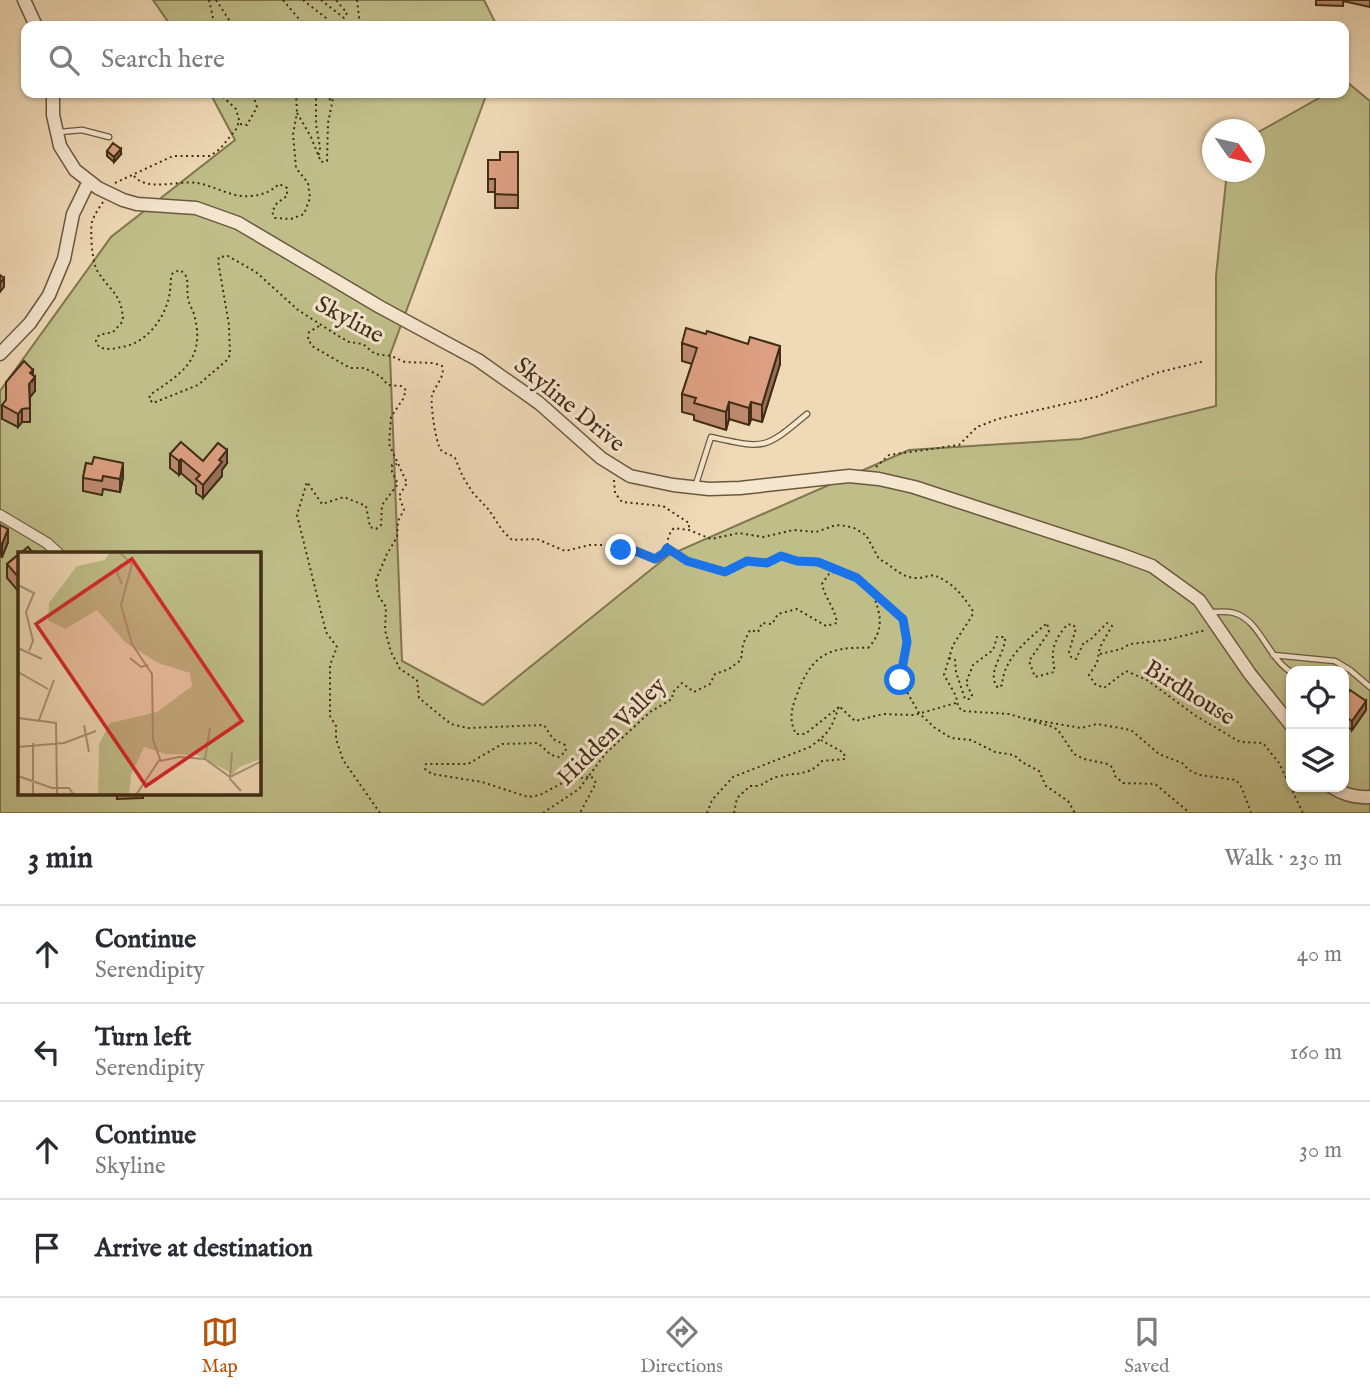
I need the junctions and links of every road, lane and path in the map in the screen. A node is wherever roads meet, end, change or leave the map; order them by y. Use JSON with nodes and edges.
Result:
{"nodes":[{"id":1,"x":24,"y":0,"type":"edge"},
{"id":2,"x":209,"y":0,"type":"edge"},
{"id":3,"x":216,"y":0,"type":"edge"},
{"id":4,"x":284,"y":0,"type":"edge"},
{"id":5,"x":303,"y":0,"type":"edge"},
{"id":6,"x":321,"y":0,"type":"edge"},
{"id":7,"x":336,"y":0,"type":"edge"},
{"id":8,"x":357,"y":0,"type":"edge"},
{"id":9,"x":34,"y":21,"type":"edge"},
{"id":10,"x":215,"y":21,"type":"edge"},
{"id":11,"x":230,"y":21,"type":"edge"},
{"id":12,"x":301,"y":21,"type":"edge"},
{"id":13,"x":328,"y":21,"type":"edge"},
{"id":14,"x":359,"y":21,"type":"edge"},
{"id":15,"x":53,"y":98,"type":"edge"},
{"id":16,"x":224,"y":98,"type":"edge"},
{"id":17,"x":254,"y":98,"type":"edge"},
{"id":18,"x":296,"y":98,"type":"edge"},
{"id":19,"x":316,"y":98,"type":"edge"},
{"id":20,"x":330,"y":98,"type":"edge"},
{"id":21,"x":332,"y":98,"type":"edge"},
{"id":22,"x":330,"y":103,"type":"junction"},
{"id":23,"x":297,"y":113,"type":"junction"},
{"id":24,"x":239,"y":124,"type":"junction"},
{"id":25,"x":55,"y":132,"type":"junction"},
{"id":26,"x":109,"y":137,"type":"dead end"},
{"id":27,"x":318,"y":158,"type":"junction"},
{"id":28,"x":133,"y":175,"type":"junction"},
{"id":29,"x":89,"y":181,"type":"junction"},
{"id":30,"x":108,"y":194,"type":"junction"},
{"id":31,"x":320,"y":325,"type":"junction"},
{"id":32,"x":0,"y":354,"type":"edge"},
{"id":33,"x":1205,"y":361,"type":"dead end"},
{"id":34,"x":807,"y":414,"type":"dead end"},
{"id":35,"x":398,"y":464,"type":"junction"},
{"id":36,"x":618,"y":470,"type":"junction"},
{"id":37,"x":864,"y":477,"type":"junction"},
{"id":38,"x":695,"y":488,"type":"junction"},
{"id":39,"x":0,"y":514,"type":"edge"},
{"id":40,"x":689,"y":530,"type":"junction"},
{"id":41,"x":667,"y":548,"type":"junction"},
{"id":42,"x":57,"y":552,"type":"edge"},
{"id":43,"x":839,"y":571,"type":"junction"},
{"id":44,"x":870,"y":589,"type":"junction"},
{"id":45,"x":1207,"y":612,"type":"junction"},
{"id":46,"x":1217,"y":628,"type":"junction"},
{"id":47,"x":1098,"y":654,"type":"junction"},
{"id":48,"x":1272,"y":655,"type":"junction"},
{"id":49,"x":948,"y":657,"type":"junction"},
{"id":50,"x":1286,"y":668,"type":"edge"},
{"id":51,"x":1370,"y":687,"type":"edge"},
{"id":52,"x":957,"y":703,"type":"junction"},
{"id":53,"x":839,"y":706,"type":"junction"},
{"id":54,"x":919,"y":713,"type":"junction"},
{"id":55,"x":1025,"y":718,"type":"junction"},
{"id":56,"x":1286,"y":719,"type":"edge"},
{"id":57,"x":820,"y":739,"type":"junction"},
{"id":58,"x":591,"y":776,"type":"junction"},
{"id":59,"x":1341,"y":792,"type":"edge"},
{"id":60,"x":1370,"y":797,"type":"edge"},
{"id":61,"x":380,"y":813,"type":"edge"},
{"id":62,"x":543,"y":813,"type":"edge"},
{"id":63,"x":580,"y":813,"type":"edge"},
{"id":64,"x":708,"y":813,"type":"edge"},
{"id":65,"x":734,"y":813,"type":"edge"},
{"id":66,"x":1075,"y":813,"type":"edge"},
{"id":67,"x":1190,"y":813,"type":"edge"},
{"id":68,"x":1251,"y":813,"type":"edge"},
{"id":69,"x":1303,"y":813,"type":"edge"}],
"edges":[{"from":1,"to":9,"type":"street"},
{"from":2,"to":10,"type":"path"},
{"from":3,"to":11,"type":"path"},
{"from":4,"to":12,"type":"path"},
{"from":5,"to":13,"type":"path"},
{"from":6,"to":7,"type":"path"},
{"from":8,"to":14,"type":"path"},
{"from":15,"to":25,"type":"street","name":"Skyline Drive"},
{"from":16,"to":24,"type":"path"},
{"from":17,"to":24,"type":"path","name":"Skyline"},
{"from":18,"to":23,"type":"path"},
{"from":19,"to":27,"type":"path"},
{"from":20,"to":22,"type":"path"},
{"from":21,"to":22,"type":"path"},
{"from":22,"to":27,"type":"path"},
{"from":23,"to":27,"type":"path"},
{"from":23,"to":28,"type":"path"},
{"from":24,"to":28,"type":"path","name":"Skyline"},
{"from":25,"to":26,"type":"lane"},
{"from":25,"to":29,"type":"street","name":"Skyline Drive"},
{"from":28,"to":30,"type":"path","name":"Skyline"},
{"from":29,"to":30,"type":"street","name":"Skyline Drive"},
{"from":29,"to":32,"type":"street"},
{"from":30,"to":31,"type":"path","name":"Skyline"},
{"from":30,"to":36,"type":"street","name":"Skyline Drive"},
{"from":31,"to":35,"type":"path"},
{"from":31,"to":41,"type":"path","name":"Skyline"},
{"from":33,"to":37,"type":"path"},
{"from":34,"to":38,"type":"lane"},
{"from":35,"to":58,"type":"path"},
{"from":35,"to":61,"type":"path"},
{"from":36,"to":38,"type":"street","name":"Skyline Drive"},
{"from":36,"to":40,"type":"path"},
{"from":37,"to":38,"type":"street","name":"Skyline Drive"},
{"from":37,"to":45,"type":"street","name":"Skyline Drive"},
{"from":39,"to":42,"type":"street"},
{"from":40,"to":41,"type":"path"},
{"from":40,"to":49,"type":"path"},
{"from":41,"to":43,"type":"path"},
{"from":43,"to":44,"type":"path"},
{"from":43,"to":58,"type":"path","name":"Hidden Valley"},
{"from":44,"to":53,"type":"path"},
{"from":44,"to":54,"type":"path"},
{"from":45,"to":46,"type":"street","name":"Skyline Drive"},
{"from":45,"to":48,"type":"lane"},
{"from":46,"to":47,"type":"path"},
{"from":46,"to":56,"type":"street","name":"Skyline Drive"},
{"from":47,"to":49,"type":"path","name":"Birdhouse"},
{"from":47,"to":69,"type":"path","name":"Birdhouse"},
{"from":48,"to":50,"type":"lane"},
{"from":48,"to":51,"type":"lane"},
{"from":49,"to":52,"type":"path"},
{"from":52,"to":54,"type":"path"},
{"from":52,"to":55,"type":"path"},
{"from":53,"to":54,"type":"path"},
{"from":53,"to":57,"type":"path"},
{"from":54,"to":66,"type":"path"},
{"from":55,"to":67,"type":"path"},
{"from":55,"to":68,"type":"path"},
{"from":57,"to":64,"type":"path"},
{"from":57,"to":65,"type":"path"},
{"from":58,"to":62,"type":"path","name":"Hidden Valley"},
{"from":58,"to":63,"type":"path"},
{"from":59,"to":60,"type":"street"}]}
